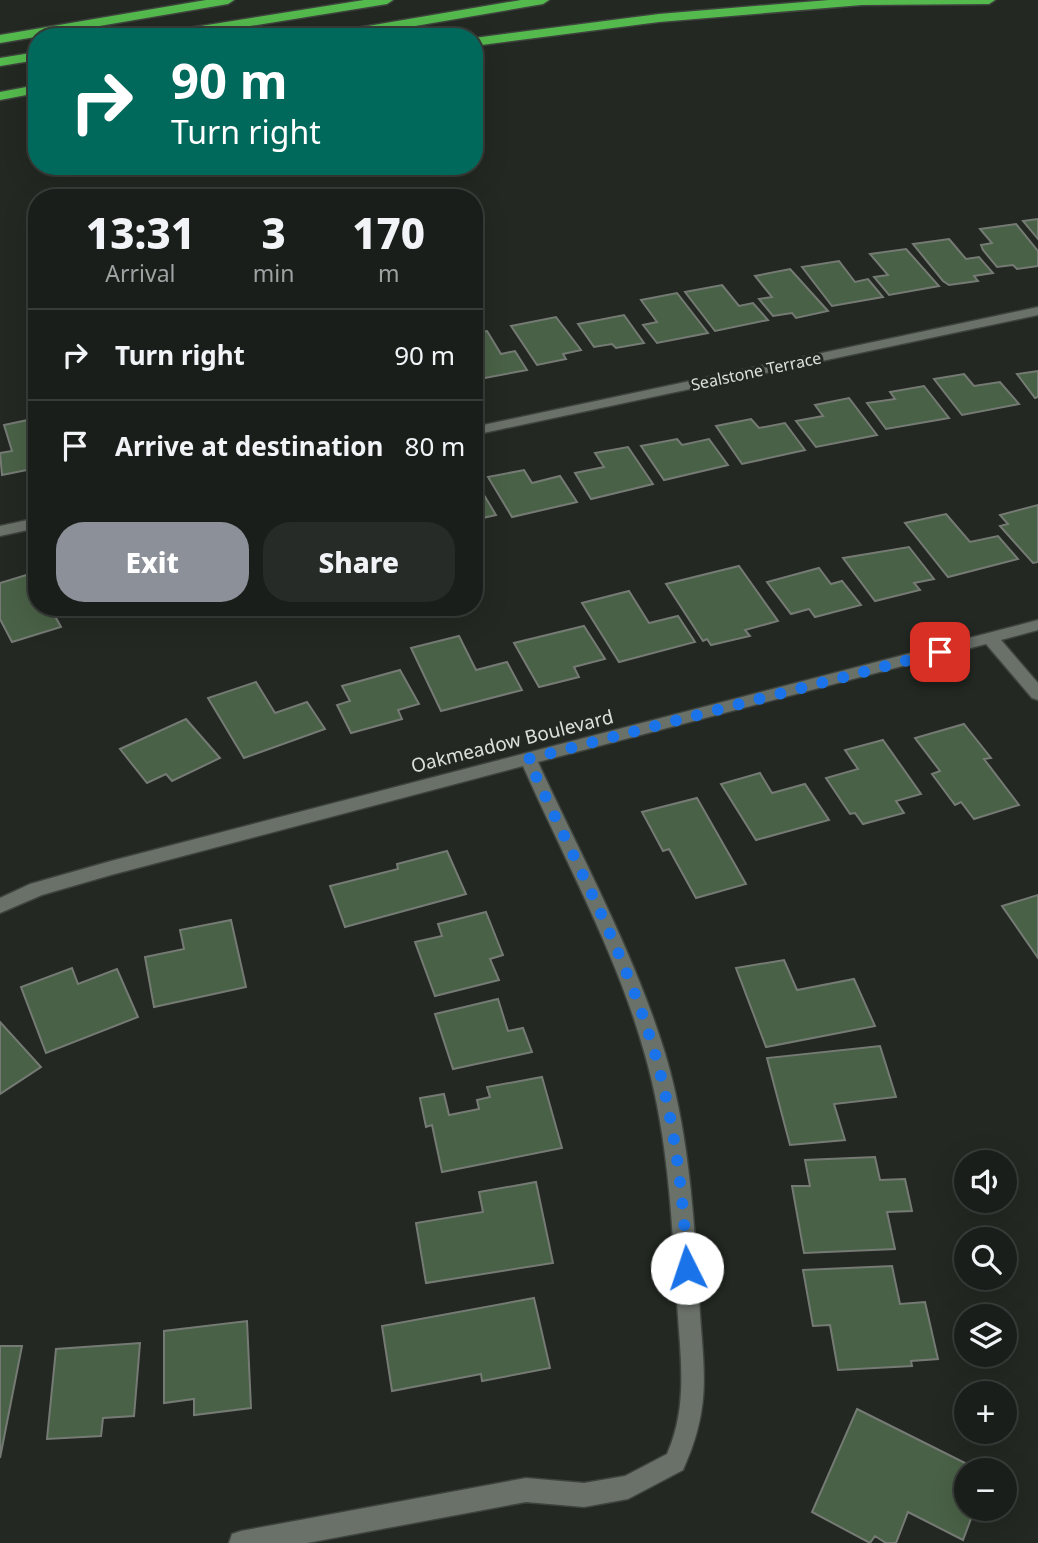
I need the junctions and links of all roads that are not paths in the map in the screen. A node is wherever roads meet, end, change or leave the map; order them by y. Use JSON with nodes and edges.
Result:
{"nodes":[{"id":1,"x":228,"y":0,"type":"edge"},
{"id":2,"x":387,"y":0,"type":"edge"},
{"id":3,"x":543,"y":0,"type":"edge"},
{"id":4,"x":989,"y":0,"type":"edge"},
{"id":5,"x":64,"y":28,"type":"edge"},
{"id":6,"x":213,"y":28,"type":"edge"},
{"id":7,"x":380,"y":28,"type":"edge"},
{"id":8,"x":28,"y":34,"type":"edge"},
{"id":9,"x":0,"y":39,"type":"edge"},
{"id":10,"x":483,"y":41,"type":"edge"},
{"id":11,"x":28,"y":57,"type":"edge"},
{"id":12,"x":0,"y":62,"type":"edge"},
{"id":13,"x":28,"y":91,"type":"edge"},
{"id":14,"x":0,"y":96,"type":"edge"},
{"id":15,"x":1038,"y":311,"type":"edge"},
{"id":16,"x":483,"y":429,"type":"edge"},
{"id":17,"x":28,"y":525,"type":"edge"},
{"id":18,"x":0,"y":531,"type":"edge"},
{"id":19,"x":1038,"y":625,"type":"edge"},
{"id":20,"x":990,"y":638,"type":"junction"},
{"id":21,"x":1038,"y":694,"type":"edge"},
{"id":22,"x":528,"y":759,"type":"junction"},
{"id":23,"x":0,"y":906,"type":"edge"},
{"id":24,"x":241,"y":1543,"type":"edge"}],
"edges":[{"from":1,"to":5,"type":"highway"},
{"from":2,"to":6,"type":"highway"},
{"from":3,"to":7,"type":"highway"},
{"from":4,"to":10,"type":"highway"},
{"from":8,"to":9,"type":"highway"},
{"from":11,"to":12,"type":"highway"},
{"from":13,"to":14,"type":"highway"},
{"from":15,"to":16,"type":"street","name":"Sealstone Terrace"},
{"from":17,"to":18,"type":"street"},
{"from":19,"to":20,"type":"street","name":"Oakmeadow Boulevard"},
{"from":20,"to":21,"type":"street"},
{"from":20,"to":22,"type":"street","name":"Oakmeadow Boulevard"},
{"from":22,"to":23,"type":"street","name":"Oakmeadow Boulevard"},
{"from":22,"to":24,"type":"street"}]}
